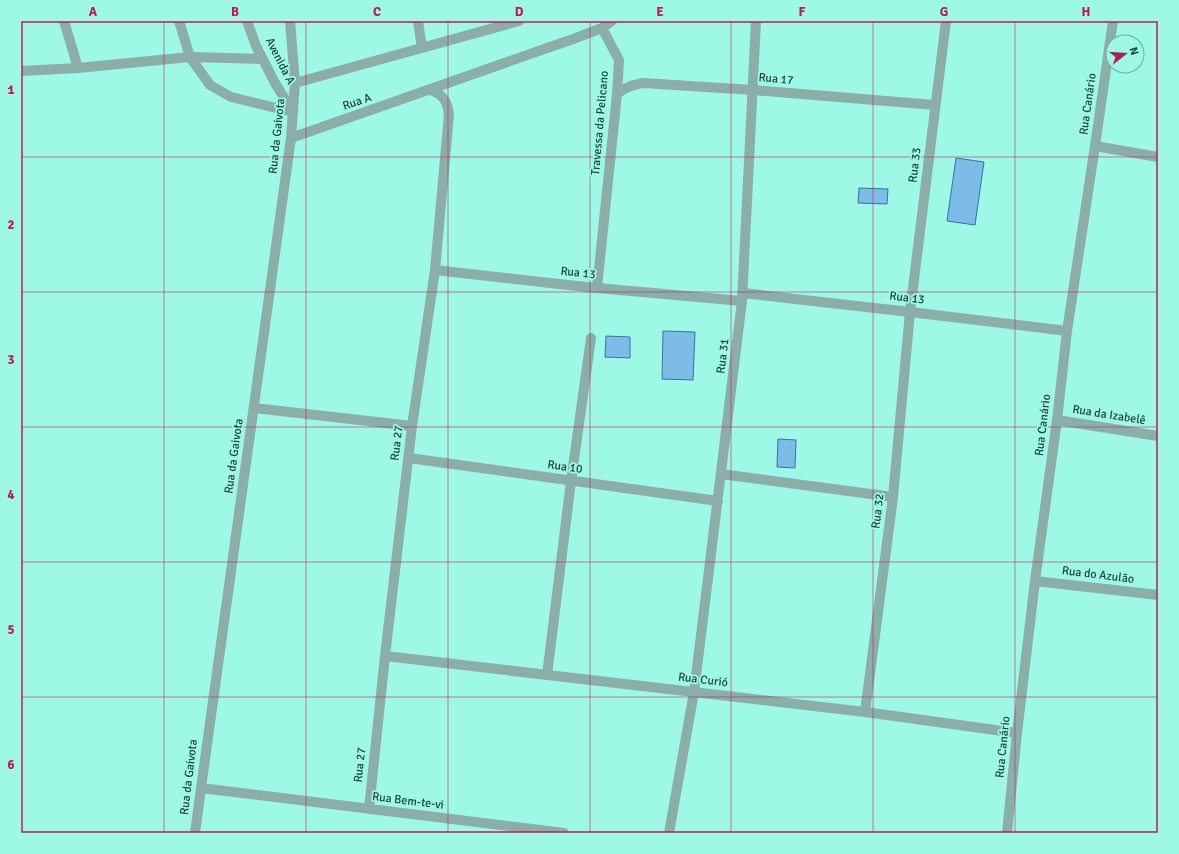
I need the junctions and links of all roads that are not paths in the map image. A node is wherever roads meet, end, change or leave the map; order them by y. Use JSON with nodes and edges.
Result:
{"nodes":[{"id":1,"x":64,"y":21,"type":"edge"},
{"id":2,"x":179,"y":21,"type":"edge"},
{"id":3,"x":247,"y":21,"type":"edge"},
{"id":4,"x":290,"y":21,"type":"edge"},
{"id":5,"x":418,"y":21,"type":"edge"},
{"id":6,"x":519,"y":21,"type":"edge"},
{"id":7,"x":612,"y":21,"type":"edge"},
{"id":8,"x":756,"y":21,"type":"edge"},
{"id":9,"x":946,"y":21,"type":"edge"},
{"id":10,"x":1113,"y":21,"type":"edge"},
{"id":11,"x":602,"y":28,"type":"junction"},
{"id":12,"x":422,"y":48,"type":"junction"},
{"id":13,"x":190,"y":57,"type":"junction"},
{"id":14,"x":262,"y":58,"type":"junction"},
{"id":15,"x":78,"y":68,"type":"junction"},
{"id":16,"x":21,"y":71,"type":"edge"},
{"id":17,"x":295,"y":83,"type":"junction"},
{"id":18,"x":430,"y":90,"type":"junction"},
{"id":19,"x":753,"y":90,"type":"junction"},
{"id":20,"x":617,"y":94,"type":"junction"},
{"id":21,"x":935,"y":105,"type":"junction"},
{"id":22,"x":293,"y":112,"type":"junction"},
{"id":23,"x":291,"y":138,"type":"junction"},
{"id":24,"x":1095,"y":146,"type":"junction"},
{"id":25,"x":1158,"y":157,"type":"edge"},
{"id":26,"x":435,"y":270,"type":"junction"},
{"id":27,"x":597,"y":288,"type":"junction"},
{"id":28,"x":743,"y":297,"type":"junction"},
{"id":29,"x":910,"y":312,"type":"junction"},
{"id":30,"x":1067,"y":331,"type":"junction"},
{"id":31,"x":591,"y":338,"type":"dead end"},
{"id":32,"x":254,"y":408,"type":"junction"},
{"id":33,"x":1057,"y":420,"type":"junction"},
{"id":34,"x":412,"y":426,"type":"junction"},
{"id":35,"x":1158,"y":436,"type":"edge"},
{"id":36,"x":409,"y":458,"type":"junction"},
{"id":37,"x":721,"y":474,"type":"junction"},
{"id":38,"x":571,"y":481,"type":"junction"},
{"id":39,"x":893,"y":497,"type":"junction"},
{"id":40,"x":718,"y":501,"type":"junction"},
{"id":41,"x":1035,"y":581,"type":"junction"},
{"id":42,"x":1158,"y":595,"type":"edge"},
{"id":43,"x":385,"y":656,"type":"junction"},
{"id":44,"x":548,"y":675,"type":"junction"},
{"id":45,"x":694,"y":692,"type":"junction"},
{"id":46,"x":865,"y":712,"type":"junction"},
{"id":47,"x":1017,"y":733,"type":"junction"},
{"id":48,"x":200,"y":788,"type":"junction"},
{"id":49,"x":369,"y":809,"type":"junction"},
{"id":50,"x":195,"y":833,"type":"edge"},
{"id":51,"x":564,"y":833,"type":"edge"},
{"id":52,"x":669,"y":833,"type":"edge"},
{"id":53,"x":1007,"y":833,"type":"edge"}],
"edges":[{"from":1,"to":15,"type":"street"},
{"from":2,"to":13,"type":"street"},
{"from":3,"to":14,"type":"street","name":"Avenida A"},
{"from":4,"to":17,"type":"street","name":"Rua da Gaivota"},
{"from":5,"to":12,"type":"street"},
{"from":6,"to":12,"type":"street"},
{"from":7,"to":11,"type":"street"},
{"from":8,"to":19,"type":"street","name":"Rua 31"},
{"from":9,"to":21,"type":"street","name":"Rua 33"},
{"from":10,"to":24,"type":"street","name":"Rua Canário"},
{"from":11,"to":18,"type":"street"},
{"from":11,"to":20,"type":"street","name":"Travessa da Pelicano"},
{"from":12,"to":17,"type":"street"},
{"from":13,"to":14,"type":"street"},
{"from":13,"to":15,"type":"street"},
{"from":13,"to":22,"type":"street"},
{"from":14,"to":22,"type":"street","name":"Avenida A"},
{"from":15,"to":16,"type":"street"},
{"from":17,"to":22,"type":"street","name":"Rua da Gaivota"},
{"from":18,"to":23,"type":"street","name":"Rua A"},
{"from":18,"to":26,"type":"street","name":"Rua 27"},
{"from":19,"to":20,"type":"street","name":"Rua 17"},
{"from":19,"to":21,"type":"street","name":"Rua 17"},
{"from":19,"to":28,"type":"street","name":"Rua 31"},
{"from":20,"to":27,"type":"street","name":"Travessa da Pelicano"},
{"from":21,"to":29,"type":"street","name":"Rua 33"},
{"from":22,"to":23,"type":"street","name":"Rua da Gaivota"},
{"from":23,"to":32,"type":"street","name":"Rua da Gaivota"},
{"from":24,"to":25,"type":"street"},
{"from":24,"to":30,"type":"street","name":"Rua Canário"},
{"from":26,"to":27,"type":"street","name":"Rua 13"},
{"from":26,"to":34,"type":"street","name":"Rua 27"},
{"from":27,"to":28,"type":"street","name":"Rua 13"},
{"from":28,"to":29,"type":"street","name":"Rua 13"},
{"from":28,"to":37,"type":"street","name":"Rua 31"},
{"from":29,"to":30,"type":"street","name":"Rua 13"},
{"from":29,"to":39,"type":"street","name":"Rua 32"},
{"from":30,"to":33,"type":"street","name":"Rua Canário"},
{"from":31,"to":38,"type":"street"},
{"from":32,"to":34,"type":"street"},
{"from":32,"to":48,"type":"street","name":"Rua da Gaivota"},
{"from":33,"to":35,"type":"street","name":"Rua da Izabelê"},
{"from":33,"to":41,"type":"street","name":"Rua Canário"},
{"from":34,"to":36,"type":"street","name":"Rua 27"},
{"from":36,"to":38,"type":"street","name":"Rua 10"},
{"from":36,"to":43,"type":"street","name":"Rua 27"},
{"from":37,"to":39,"type":"street"},
{"from":37,"to":40,"type":"street","name":"Rua 31"},
{"from":38,"to":40,"type":"street","name":"Rua 10"},
{"from":38,"to":44,"type":"street"},
{"from":39,"to":46,"type":"street","name":"Rua 32"},
{"from":40,"to":45,"type":"street","name":"Rua 31"},
{"from":41,"to":42,"type":"street","name":"Rua do Azulão"},
{"from":41,"to":47,"type":"street","name":"Rua Canário"},
{"from":43,"to":44,"type":"street","name":"Rua Curió"},
{"from":43,"to":49,"type":"street","name":"Rua 27"},
{"from":44,"to":45,"type":"street","name":"Rua Curió"},
{"from":45,"to":46,"type":"street","name":"Rua Curió"},
{"from":45,"to":52,"type":"street","name":"Rua 31"},
{"from":46,"to":47,"type":"street","name":"Rua Curió"},
{"from":47,"to":53,"type":"street","name":"Rua Canário"},
{"from":48,"to":49,"type":"street","name":"Rua Bem-te-vi"},
{"from":48,"to":50,"type":"street","name":"Rua da Gaivota"},
{"from":49,"to":51,"type":"street","name":"Rua Bem-te-vi"}]}
